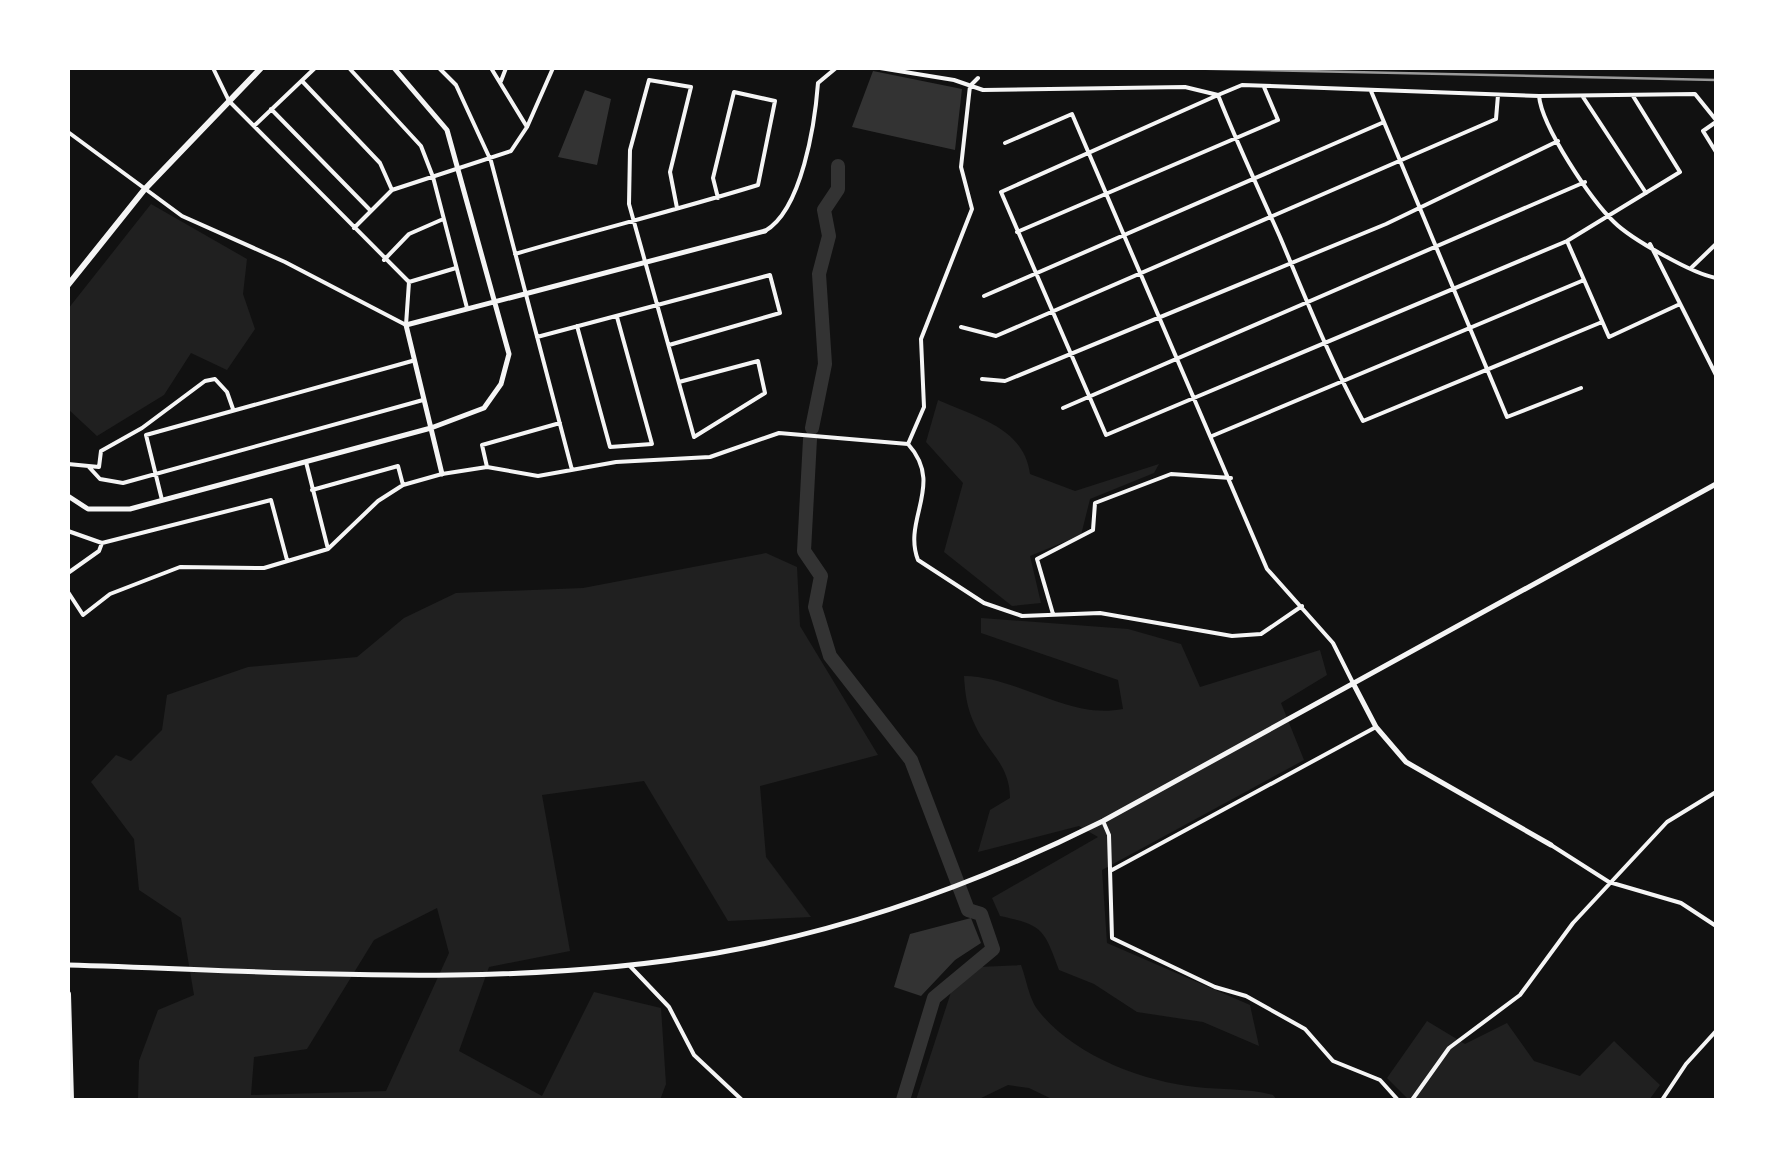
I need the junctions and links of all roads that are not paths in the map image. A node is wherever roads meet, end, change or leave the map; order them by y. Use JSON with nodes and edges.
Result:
{"nodes":[{"id":1,"x":261,"y":68,"type":"edge"},
{"id":2,"x":315,"y":68,"type":"edge"},
{"id":3,"x":349,"y":68,"type":"edge"},
{"id":4,"x":394,"y":68,"type":"edge"},
{"id":5,"x":439,"y":68,"type":"edge"},
{"id":6,"x":491,"y":68,"type":"edge"},
{"id":7,"x":506,"y":68,"type":"edge"},
{"id":8,"x":553,"y":68,"type":"edge"},
{"id":9,"x":836,"y":68,"type":"edge"},
{"id":10,"x":880,"y":68,"type":"edge"},
{"id":11,"x":216,"y":69,"type":"edge"},
{"id":12,"x":978,"y":78,"type":"dead end"},
{"id":13,"x":302,"y":81,"type":"junction"},
{"id":14,"x":501,"y":81,"type":"junction"},
{"id":15,"x":970,"y":86,"type":"junction"},
{"id":16,"x":1264,"y":87,"type":"junction"},
{"id":17,"x":1372,"y":91,"type":"junction"},
{"id":18,"x":1498,"y":94,"type":"junction"},
{"id":19,"x":1218,"y":95,"type":"junction"},
{"id":20,"x":1539,"y":96,"type":"junction"},
{"id":21,"x":1582,"y":96,"type":"junction"},
{"id":22,"x":1633,"y":96,"type":"junction"},
{"id":23,"x":228,"y":101,"type":"junction"},
{"id":24,"x":271,"y":109,"type":"junction"},
{"id":25,"x":1716,"y":121,"type":"edge"},
{"id":26,"x":1384,"y":122,"type":"junction"},
{"id":27,"x":254,"y":126,"type":"junction"},
{"id":28,"x":527,"y":127,"type":"junction"},
{"id":29,"x":68,"y":132,"type":"edge"},
{"id":30,"x":1234,"y":138,"type":"junction"},
{"id":31,"x":1558,"y":142,"type":"junction"},
{"id":32,"x":1006,"y":143,"type":"dead end"},
{"id":33,"x":1716,"y":152,"type":"edge"},
{"id":34,"x":1089,"y":154,"type":"junction"},
{"id":35,"x":490,"y":161,"type":"junction"},
{"id":36,"x":1402,"y":162,"type":"junction"},
{"id":37,"x":461,"y":168,"type":"junction"},
{"id":38,"x":433,"y":176,"type":"junction"},
{"id":39,"x":1253,"y":178,"type":"junction"},
{"id":40,"x":1585,"y":182,"type":"junction"},
{"id":41,"x":144,"y":190,"type":"junction"},
{"id":42,"x":392,"y":190,"type":"junction"},
{"id":43,"x":1646,"y":193,"type":"junction"},
{"id":44,"x":1106,"y":194,"type":"junction"},
{"id":45,"x":718,"y":198,"type":"junction"},
{"id":46,"x":676,"y":208,"type":"junction"},
{"id":47,"x":369,"y":209,"type":"junction"},
{"id":48,"x":1420,"y":209,"type":"junction"},
{"id":49,"x":1608,"y":216,"type":"junction"},
{"id":50,"x":1272,"y":218,"type":"junction"},
{"id":51,"x":634,"y":219,"type":"junction"},
{"id":52,"x":442,"y":220,"type":"junction"},
{"id":53,"x":354,"y":228,"type":"junction"},
{"id":54,"x":765,"y":231,"type":"joint"},
{"id":55,"x":1017,"y":232,"type":"junction"},
{"id":56,"x":1124,"y":234,"type":"junction"},
{"id":57,"x":1567,"y":241,"type":"junction"},
{"id":58,"x":1436,"y":243,"type":"junction"},
{"id":59,"x":1650,"y":244,"type":"junction"},
{"id":60,"x":1716,"y":244,"type":"edge"},
{"id":61,"x":515,"y":254,"type":"junction"},
{"id":62,"x":384,"y":260,"type":"junction"},
{"id":63,"x":1290,"y":260,"type":"junction"},
{"id":64,"x":645,"y":262,"type":"junction"},
{"id":65,"x":456,"y":268,"type":"junction"},
{"id":66,"x":1690,"y":268,"type":"junction"},
{"id":67,"x":1037,"y":272,"type":"junction"},
{"id":68,"x":1142,"y":274,"type":"junction"},
{"id":69,"x":1716,"y":278,"type":"edge"},
{"id":70,"x":1584,"y":280,"type":"junction"},
{"id":71,"x":409,"y":282,"type":"junction"},
{"id":72,"x":68,"y":285,"type":"edge"},
{"id":73,"x":1454,"y":289,"type":"junction"},
{"id":74,"x":525,"y":294,"type":"junction"},
{"id":75,"x":984,"y":296,"type":"dead end"},
{"id":76,"x":498,"y":300,"type":"junction"},
{"id":77,"x":1307,"y":300,"type":"junction"},
{"id":78,"x":1680,"y":304,"type":"junction"},
{"id":79,"x":658,"y":305,"type":"junction"},
{"id":80,"x":467,"y":308,"type":"junction"},
{"id":81,"x":1053,"y":312,"type":"junction"},
{"id":82,"x":1160,"y":315,"type":"junction"},
{"id":83,"x":617,"y":316,"type":"junction"},
{"id":84,"x":1602,"y":322,"type":"junction"},
{"id":85,"x":406,"y":325,"type":"junction"},
{"id":86,"x":576,"y":326,"type":"junction"},
{"id":87,"x":960,"y":326,"type":"dead end"},
{"id":88,"x":1470,"y":329,"type":"junction"},
{"id":89,"x":537,"y":337,"type":"junction"},
{"id":90,"x":1324,"y":341,"type":"junction"},
{"id":91,"x":669,"y":345,"type":"junction"},
{"id":92,"x":1071,"y":352,"type":"junction"},
{"id":93,"x":1177,"y":356,"type":"junction"},
{"id":94,"x":412,"y":361,"type":"junction"},
{"id":95,"x":1488,"y":371,"type":"junction"},
{"id":96,"x":1716,"y":375,"type":"edge"},
{"id":97,"x":982,"y":379,"type":"dead end"},
{"id":98,"x":679,"y":382,"type":"junction"},
{"id":99,"x":1342,"y":382,"type":"junction"},
{"id":100,"x":1581,"y":388,"type":"dead end"},
{"id":101,"x":1089,"y":394,"type":"junction"},
{"id":102,"x":1195,"y":396,"type":"junction"},
{"id":103,"x":423,"y":400,"type":"junction"},
{"id":104,"x":1063,"y":408,"type":"dead end"},
{"id":105,"x":234,"y":411,"type":"junction"},
{"id":106,"x":560,"y":423,"type":"junction"},
{"id":107,"x":431,"y":428,"type":"junction"},
{"id":108,"x":1212,"y":436,"type":"junction"},
{"id":109,"x":908,"y":444,"type":"junction"},
{"id":110,"x":306,"y":462,"type":"junction"},
{"id":111,"x":68,"y":464,"type":"edge"},
{"id":112,"x":88,"y":466,"type":"junction"},
{"id":113,"x":487,"y":467,"type":"junction"},
{"id":114,"x":572,"y":470,"type":"junction"},
{"id":115,"x":156,"y":471,"type":"junction"},
{"id":116,"x":442,"y":474,"type":"junction"},
{"id":117,"x":1231,"y":478,"type":"junction"},
{"id":118,"x":1716,"y":484,"type":"edge"},
{"id":119,"x":403,"y":485,"type":"junction"},
{"id":120,"x":312,"y":490,"type":"junction"},
{"id":121,"x":68,"y":496,"type":"edge"},
{"id":122,"x":162,"y":500,"type":"junction"},
{"id":123,"x":68,"y":531,"type":"edge"},
{"id":124,"x":102,"y":543,"type":"junction"},
{"id":125,"x":328,"y":549,"type":"junction"},
{"id":126,"x":287,"y":560,"type":"junction"},
{"id":127,"x":68,"y":574,"type":"edge"},
{"id":128,"x":68,"y":592,"type":"edge"},
{"id":129,"x":1302,"y":606,"type":"junction"},
{"id":130,"x":1054,"y":616,"type":"junction"},
{"id":131,"x":1353,"y":683,"type":"junction"},
{"id":132,"x":1376,"y":727,"type":"junction"},
{"id":133,"x":1716,"y":792,"type":"edge"},
{"id":134,"x":1102,"y":821,"type":"junction"},
{"id":135,"x":1551,"y":845,"type":"joint"},
{"id":136,"x":1111,"y":870,"type":"junction"},
{"id":137,"x":1609,"y":882,"type":"junction"},
{"id":138,"x":1716,"y":926,"type":"edge"},
{"id":139,"x":68,"y":965,"type":"edge"},
{"id":140,"x":629,"y":965,"type":"junction"},
{"id":141,"x":68,"y":994,"type":"edge"},
{"id":142,"x":1716,"y":1031,"type":"edge"},
{"id":143,"x":71,"y":1100,"type":"edge"},
{"id":144,"x":742,"y":1100,"type":"edge"},
{"id":145,"x":1398,"y":1100,"type":"edge"},
{"id":146,"x":1412,"y":1100,"type":"edge"},
{"id":147,"x":1662,"y":1100,"type":"edge"}],
"edges":[{"from":1,"to":23,"type":"main road"},
{"from":2,"to":13,"type":"street"},
{"from":3,"to":38,"type":"street"},
{"from":4,"to":37,"type":"street"},
{"from":5,"to":35,"type":"street"},
{"from":6,"to":14,"type":"street"},
{"from":7,"to":14,"type":"street"},
{"from":8,"to":28,"type":"street"},
{"from":9,"to":54,"type":"street"},
{"from":10,"to":15,"type":"street"},
{"from":11,"to":23,"type":"street"},
{"from":12,"to":15,"type":"street"},
{"from":13,"to":24,"type":"street"},
{"from":13,"to":42,"type":"street"},
{"from":14,"to":28,"type":"street"},
{"from":15,"to":19,"type":"street"},
{"from":15,"to":109,"type":"street"},
{"from":16,"to":17,"type":"street"},
{"from":16,"to":19,"type":"street"},
{"from":16,"to":30,"type":"street"},
{"from":17,"to":18,"type":"street"},
{"from":17,"to":26,"type":"street"},
{"from":18,"to":20,"type":"street"},
{"from":18,"to":36,"type":"street"},
{"from":19,"to":30,"type":"street"},
{"from":19,"to":34,"type":"street"},
{"from":20,"to":21,"type":"street"},
{"from":20,"to":31,"type":"street"},
{"from":21,"to":22,"type":"street"},
{"from":21,"to":43,"type":"street"},
{"from":22,"to":25,"type":"street"},
{"from":22,"to":43,"type":"street"},
{"from":23,"to":27,"type":"street"},
{"from":23,"to":41,"type":"main road"},
{"from":24,"to":27,"type":"street"},
{"from":24,"to":47,"type":"street"},
{"from":25,"to":33,"type":"street"},
{"from":26,"to":36,"type":"street"},
{"from":26,"to":39,"type":"street"},
{"from":27,"to":53,"type":"street"},
{"from":28,"to":35,"type":"street"},
{"from":29,"to":41,"type":"street"},
{"from":30,"to":39,"type":"street"},
{"from":30,"to":44,"type":"street"},
{"from":31,"to":40,"type":"street"},
{"from":31,"to":48,"type":"street"},
{"from":32,"to":34,"type":"street"},
{"from":34,"to":44,"type":"street"},
{"from":34,"to":55,"type":"street"},
{"from":35,"to":37,"type":"street"},
{"from":35,"to":61,"type":"street"},
{"from":36,"to":48,"type":"street"},
{"from":36,"to":50,"type":"street"},
{"from":37,"to":38,"type":"street"},
{"from":37,"to":76,"type":"street"},
{"from":38,"to":42,"type":"street"},
{"from":38,"to":52,"type":"street"},
{"from":39,"to":50,"type":"street"},
{"from":39,"to":56,"type":"street"},
{"from":40,"to":49,"type":"street"},
{"from":40,"to":58,"type":"street"},
{"from":41,"to":72,"type":"main road"},
{"from":41,"to":85,"type":"street"},
{"from":42,"to":47,"type":"street"},
{"from":43,"to":49,"type":"street"},
{"from":44,"to":55,"type":"street"},
{"from":44,"to":56,"type":"street"},
{"from":45,"to":45,"type":"street"},
{"from":45,"to":46,"type":"street"},
{"from":46,"to":51,"type":"street"},
{"from":46,"to":51,"type":"street"},
{"from":47,"to":53,"type":"street"},
{"from":48,"to":58,"type":"street"},
{"from":48,"to":63,"type":"street"},
{"from":49,"to":57,"type":"street"},
{"from":49,"to":59,"type":"street"},
{"from":50,"to":63,"type":"street"},
{"from":50,"to":68,"type":"street"},
{"from":51,"to":61,"type":"street"},
{"from":51,"to":64,"type":"street"},
{"from":52,"to":62,"type":"street"},
{"from":52,"to":65,"type":"street"},
{"from":53,"to":62,"type":"street"},
{"from":54,"to":64,"type":"street"},
{"from":55,"to":67,"type":"street"},
{"from":56,"to":67,"type":"street"},
{"from":56,"to":68,"type":"street"},
{"from":57,"to":70,"type":"street"},
{"from":57,"to":73,"type":"street"},
{"from":58,"to":73,"type":"street"},
{"from":58,"to":77,"type":"street"},
{"from":59,"to":66,"type":"street"},
{"from":59,"to":78,"type":"street"},
{"from":60,"to":66,"type":"street"},
{"from":61,"to":74,"type":"street"},
{"from":62,"to":71,"type":"street"},
{"from":63,"to":77,"type":"street"},
{"from":63,"to":82,"type":"street"},
{"from":64,"to":74,"type":"street"},
{"from":64,"to":79,"type":"street"},
{"from":65,"to":71,"type":"street"},
{"from":65,"to":80,"type":"street"},
{"from":66,"to":69,"type":"street"},
{"from":67,"to":75,"type":"street"},
{"from":67,"to":81,"type":"street"},
{"from":68,"to":81,"type":"street"},
{"from":68,"to":82,"type":"street"},
{"from":70,"to":84,"type":"street"},
{"from":70,"to":88,"type":"street"},
{"from":71,"to":85,"type":"street"},
{"from":73,"to":88,"type":"street"},
{"from":73,"to":90,"type":"street"},
{"from":74,"to":76,"type":"street"},
{"from":74,"to":89,"type":"street"},
{"from":76,"to":80,"type":"street"},
{"from":76,"to":107,"type":"street"},
{"from":77,"to":90,"type":"street"},
{"from":77,"to":93,"type":"street"},
{"from":78,"to":84,"type":"street"},
{"from":78,"to":96,"type":"street"},
{"from":79,"to":83,"type":"street"},
{"from":79,"to":91,"type":"street"},
{"from":79,"to":91,"type":"street"},
{"from":80,"to":85,"type":"street"},
{"from":81,"to":87,"type":"street"},
{"from":81,"to":92,"type":"street"},
{"from":82,"to":92,"type":"street"},
{"from":82,"to":93,"type":"street"},
{"from":83,"to":86,"type":"street"},
{"from":83,"to":86,"type":"street"},
{"from":84,"to":95,"type":"street"},
{"from":85,"to":94,"type":"street"},
{"from":86,"to":89,"type":"street"},
{"from":88,"to":95,"type":"street"},
{"from":88,"to":99,"type":"street"},
{"from":89,"to":106,"type":"street"},
{"from":90,"to":99,"type":"street"},
{"from":90,"to":102,"type":"street"},
{"from":91,"to":98,"type":"street"},
{"from":92,"to":97,"type":"street"},
{"from":92,"to":101,"type":"street"},
{"from":93,"to":101,"type":"street"},
{"from":93,"to":102,"type":"street"},
{"from":94,"to":103,"type":"street"},
{"from":94,"to":105,"type":"street"},
{"from":95,"to":99,"type":"street"},
{"from":95,"to":100,"type":"street"},
{"from":98,"to":98,"type":"street"},
{"from":99,"to":108,"type":"street"},
{"from":101,"to":102,"type":"street"},
{"from":101,"to":104,"type":"street"},
{"from":102,"to":108,"type":"street"},
{"from":103,"to":107,"type":"street"},
{"from":103,"to":115,"type":"street"},
{"from":105,"to":112,"type":"street"},
{"from":105,"to":115,"type":"street"},
{"from":106,"to":113,"type":"street"},
{"from":106,"to":114,"type":"street"},
{"from":107,"to":110,"type":"street"},
{"from":107,"to":116,"type":"street"},
{"from":108,"to":117,"type":"street"},
{"from":109,"to":114,"type":"street"},
{"from":109,"to":130,"type":"street"},
{"from":110,"to":120,"type":"street"},
{"from":110,"to":122,"type":"street"},
{"from":111,"to":112,"type":"street"},
{"from":112,"to":115,"type":"street"},
{"from":113,"to":114,"type":"street"},
{"from":113,"to":116,"type":"street"},
{"from":115,"to":122,"type":"street"},
{"from":116,"to":119,"type":"street"},
{"from":117,"to":129,"type":"street"},
{"from":117,"to":130,"type":"street"},
{"from":118,"to":131,"type":"street"},
{"from":119,"to":120,"type":"street"},
{"from":119,"to":125,"type":"street"},
{"from":120,"to":125,"type":"street"},
{"from":121,"to":122,"type":"street"},
{"from":123,"to":124,"type":"street"},
{"from":124,"to":126,"type":"street"},
{"from":124,"to":127,"type":"street"},
{"from":125,"to":126,"type":"street"},
{"from":126,"to":128,"type":"street"},
{"from":129,"to":130,"type":"street"},
{"from":129,"to":131,"type":"street"},
{"from":131,"to":132,"type":"street"},
{"from":131,"to":134,"type":"street"},
{"from":132,"to":135,"type":"street"},
{"from":132,"to":136,"type":"street"},
{"from":133,"to":137,"type":"street"},
{"from":134,"to":136,"type":"street"},
{"from":134,"to":140,"type":"street"},
{"from":135,"to":137,"type":"street"},
{"from":136,"to":145,"type":"street"},
{"from":137,"to":138,"type":"street"},
{"from":137,"to":146,"type":"street"},
{"from":139,"to":140,"type":"street"},
{"from":140,"to":144,"type":"street"},
{"from":141,"to":143,"type":"main road"},
{"from":142,"to":147,"type":"street"}]}
